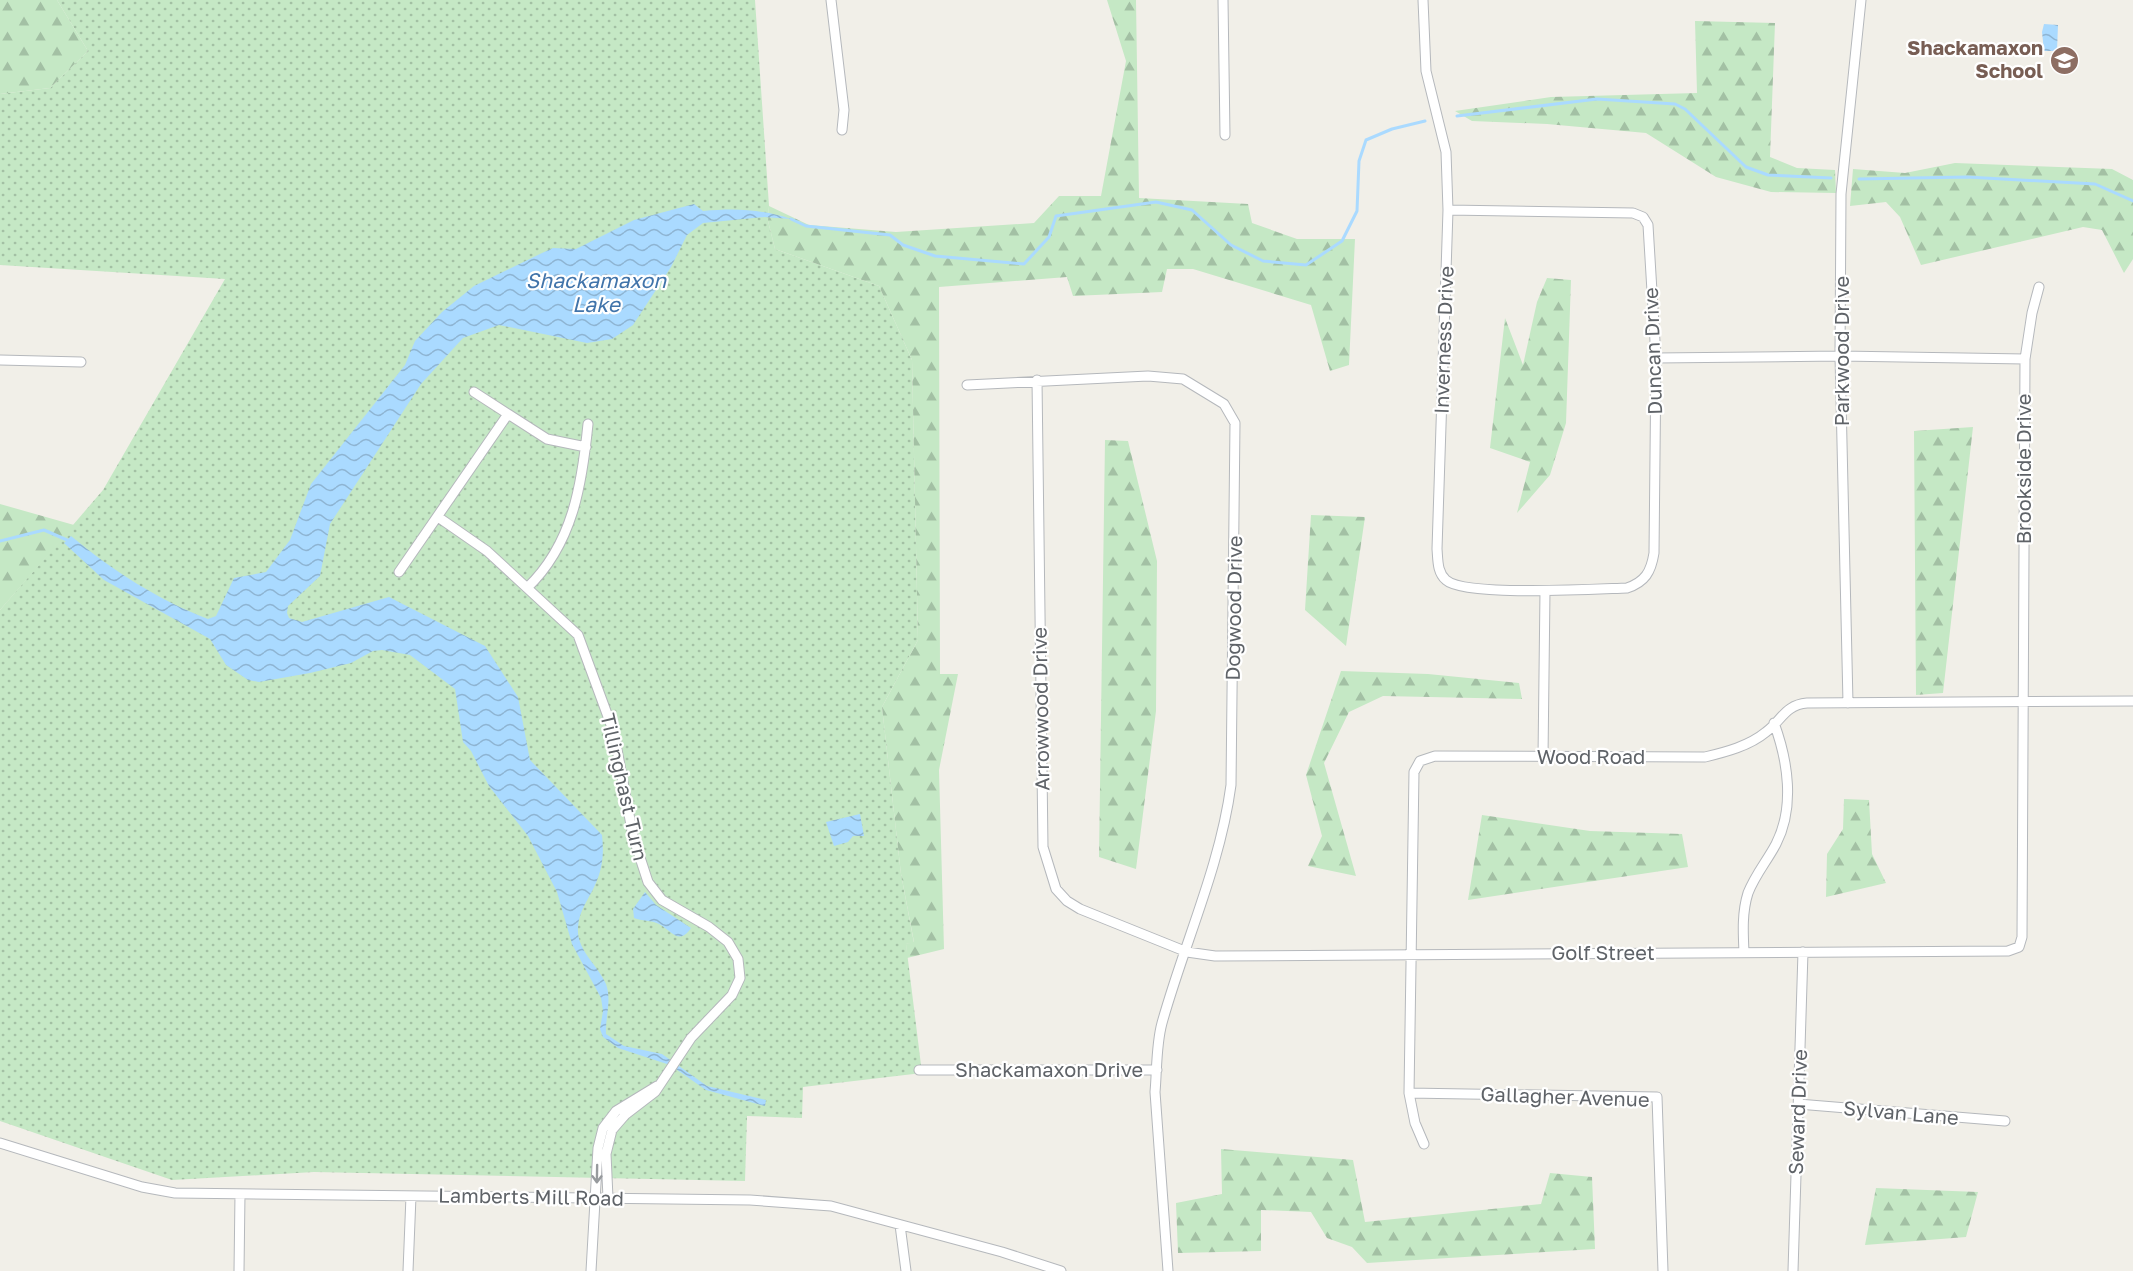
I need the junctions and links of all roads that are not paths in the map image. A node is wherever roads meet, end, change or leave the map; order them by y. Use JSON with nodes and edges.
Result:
{"nodes":[{"id":1,"x":831,"y":0,"type":"edge"},
{"id":2,"x":1223,"y":0,"type":"edge"},
{"id":3,"x":1423,"y":0,"type":"edge"},
{"id":4,"x":1861,"y":0,"type":"edge"},
{"id":5,"x":842,"y":130,"type":"dead end"},
{"id":6,"x":1225,"y":135,"type":"dead end"},
{"id":7,"x":1448,"y":210,"type":"junction"},
{"id":8,"x":2039,"y":287,"type":"dead end"},
{"id":9,"x":1840,"y":356,"type":"junction"},
{"id":10,"x":1656,"y":358,"type":"junction"},
{"id":11,"x":2025,"y":359,"type":"junction"},
{"id":12,"x":0,"y":360,"type":"edge"},
{"id":13,"x":81,"y":362,"type":"dead end"},
{"id":14,"x":1037,"y":380,"type":"junction"},
{"id":15,"x":967,"y":385,"type":"dead end"},
{"id":16,"x":474,"y":392,"type":"dead end"},
{"id":17,"x":508,"y":414,"type":"junction"},
{"id":18,"x":588,"y":424,"type":"dead end"},
{"id":19,"x":586,"y":447,"type":"junction"},
{"id":20,"x":438,"y":517,"type":"junction"},
{"id":21,"x":399,"y":572,"type":"dead end"},
{"id":22,"x":527,"y":588,"type":"junction"},
{"id":23,"x":1545,"y":591,"type":"junction"},
{"id":24,"x":2022,"y":700,"type":"junction"},
{"id":25,"x":2133,"y":701,"type":"edge"},
{"id":26,"x":1848,"y":703,"type":"junction"},
{"id":27,"x":1774,"y":723,"type":"junction"},
{"id":28,"x":1543,"y":757,"type":"junction"},
{"id":29,"x":2019,"y":947,"type":"joint"},
{"id":30,"x":1186,"y":952,"type":"junction"},
{"id":31,"x":1744,"y":952,"type":"junction"},
{"id":32,"x":1803,"y":952,"type":"junction"},
{"id":33,"x":1410,"y":954,"type":"junction"},
{"id":34,"x":919,"y":1070,"type":"dead end"},
{"id":35,"x":1157,"y":1070,"type":"junction"},
{"id":36,"x":662,"y":1084,"type":"junction"},
{"id":37,"x":1409,"y":1093,"type":"junction"},
{"id":38,"x":1798,"y":1104,"type":"junction"},
{"id":39,"x":2005,"y":1121,"type":"dead end"},
{"id":40,"x":0,"y":1143,"type":"edge"},
{"id":41,"x":1424,"y":1144,"type":"dead end"},
{"id":42,"x":240,"y":1194,"type":"junction"},
{"id":43,"x":411,"y":1196,"type":"junction"},
{"id":44,"x":597,"y":1198,"type":"junction"},
{"id":45,"x":608,"y":1198,"type":"junction"},
{"id":46,"x":900,"y":1225,"type":"junction"},
{"id":47,"x":239,"y":1271,"type":"edge"},
{"id":48,"x":408,"y":1271,"type":"edge"},
{"id":49,"x":591,"y":1271,"type":"edge"},
{"id":50,"x":906,"y":1271,"type":"edge"},
{"id":51,"x":1061,"y":1271,"type":"edge"},
{"id":52,"x":1168,"y":1271,"type":"edge"},
{"id":53,"x":1663,"y":1271,"type":"edge"},
{"id":54,"x":1793,"y":1271,"type":"edge"}],
"edges":[{"from":1,"to":5,"type":"street"},
{"from":2,"to":6,"type":"street"},
{"from":3,"to":7,"type":"street","name":"Inverness Drive"},
{"from":4,"to":9,"type":"street","name":"Parkwood Drive"},
{"from":7,"to":10,"type":"street","name":"Duncan Drive"},
{"from":7,"to":23,"type":"street","name":"Inverness Drive"},
{"from":8,"to":11,"type":"street","name":"Brookside Drive"},
{"from":9,"to":10,"type":"street"},
{"from":9,"to":11,"type":"street"},
{"from":9,"to":26,"type":"street","name":"Parkwood Drive"},
{"from":10,"to":23,"type":"street","name":"Duncan Drive"},
{"from":11,"to":24,"type":"street","name":"Brookside Drive"},
{"from":12,"to":13,"type":"street"},
{"from":14,"to":15,"type":"street","name":"Dogwood Drive"},
{"from":14,"to":30,"type":"street","name":"Arrowwood Drive"},
{"from":14,"to":30,"type":"street","name":"Dogwood Drive"},
{"from":16,"to":17,"type":"street"},
{"from":17,"to":19,"type":"street"},
{"from":17,"to":20,"type":"street"},
{"from":18,"to":19,"type":"street"},
{"from":19,"to":22,"type":"street"},
{"from":20,"to":21,"type":"street"},
{"from":20,"to":22,"type":"street","name":"Tillinghast Turn"},
{"from":22,"to":36,"type":"street","name":"Tillinghast Turn"},
{"from":23,"to":28,"type":"street"},
{"from":24,"to":25,"type":"street","name":"Wood Road"},
{"from":24,"to":26,"type":"street","name":"Wood Road"},
{"from":24,"to":29,"type":"street","name":"Brookside Drive"},
{"from":26,"to":27,"type":"street","name":"Wood Road"},
{"from":27,"to":28,"type":"street","name":"Wood Road"},
{"from":27,"to":31,"type":"street"},
{"from":28,"to":33,"type":"street","name":"Wood Road"},
{"from":29,"to":32,"type":"street","name":"Golf Street"},
{"from":30,"to":33,"type":"street","name":"Golf Street"},
{"from":30,"to":35,"type":"street","name":"Dogwood Drive"},
{"from":31,"to":32,"type":"street","name":"Golf Street"},
{"from":31,"to":33,"type":"street","name":"Golf Street"},
{"from":32,"to":38,"type":"street","name":"Seward Drive"},
{"from":33,"to":37,"type":"street","name":"Wood Road"},
{"from":34,"to":35,"type":"street","name":"Shackamaxon Drive"},
{"from":35,"to":52,"type":"street","name":"Shackamaxon Drive"},
{"from":36,"to":44,"type":"street","name":"Tillinghast Turn","one_way":true},
{"from":36,"to":45,"type":"street","name":"Tillinghast Turn"},
{"from":37,"to":41,"type":"street","name":"Wood Road"},
{"from":37,"to":53,"type":"street","name":"Gallagher Avenue"},
{"from":38,"to":39,"type":"street","name":"Sylvan Lane"},
{"from":38,"to":54,"type":"street","name":"Seward Drive"},
{"from":40,"to":42,"type":"street","name":"Lamberts Mill Road"},
{"from":42,"to":43,"type":"street","name":"Lamberts Mill Road"},
{"from":42,"to":47,"type":"street"},
{"from":43,"to":44,"type":"street","name":"Lamberts Mill Road"},
{"from":43,"to":48,"type":"street"},
{"from":44,"to":45,"type":"street","name":"Lamberts Mill Road"},
{"from":44,"to":49,"type":"street","name":"Tillinghast Turn"},
{"from":45,"to":46,"type":"street","name":"Lamberts Mill Road"},
{"from":46,"to":50,"type":"street"},
{"from":46,"to":51,"type":"street","name":"Lamberts Mill Road"}]}
